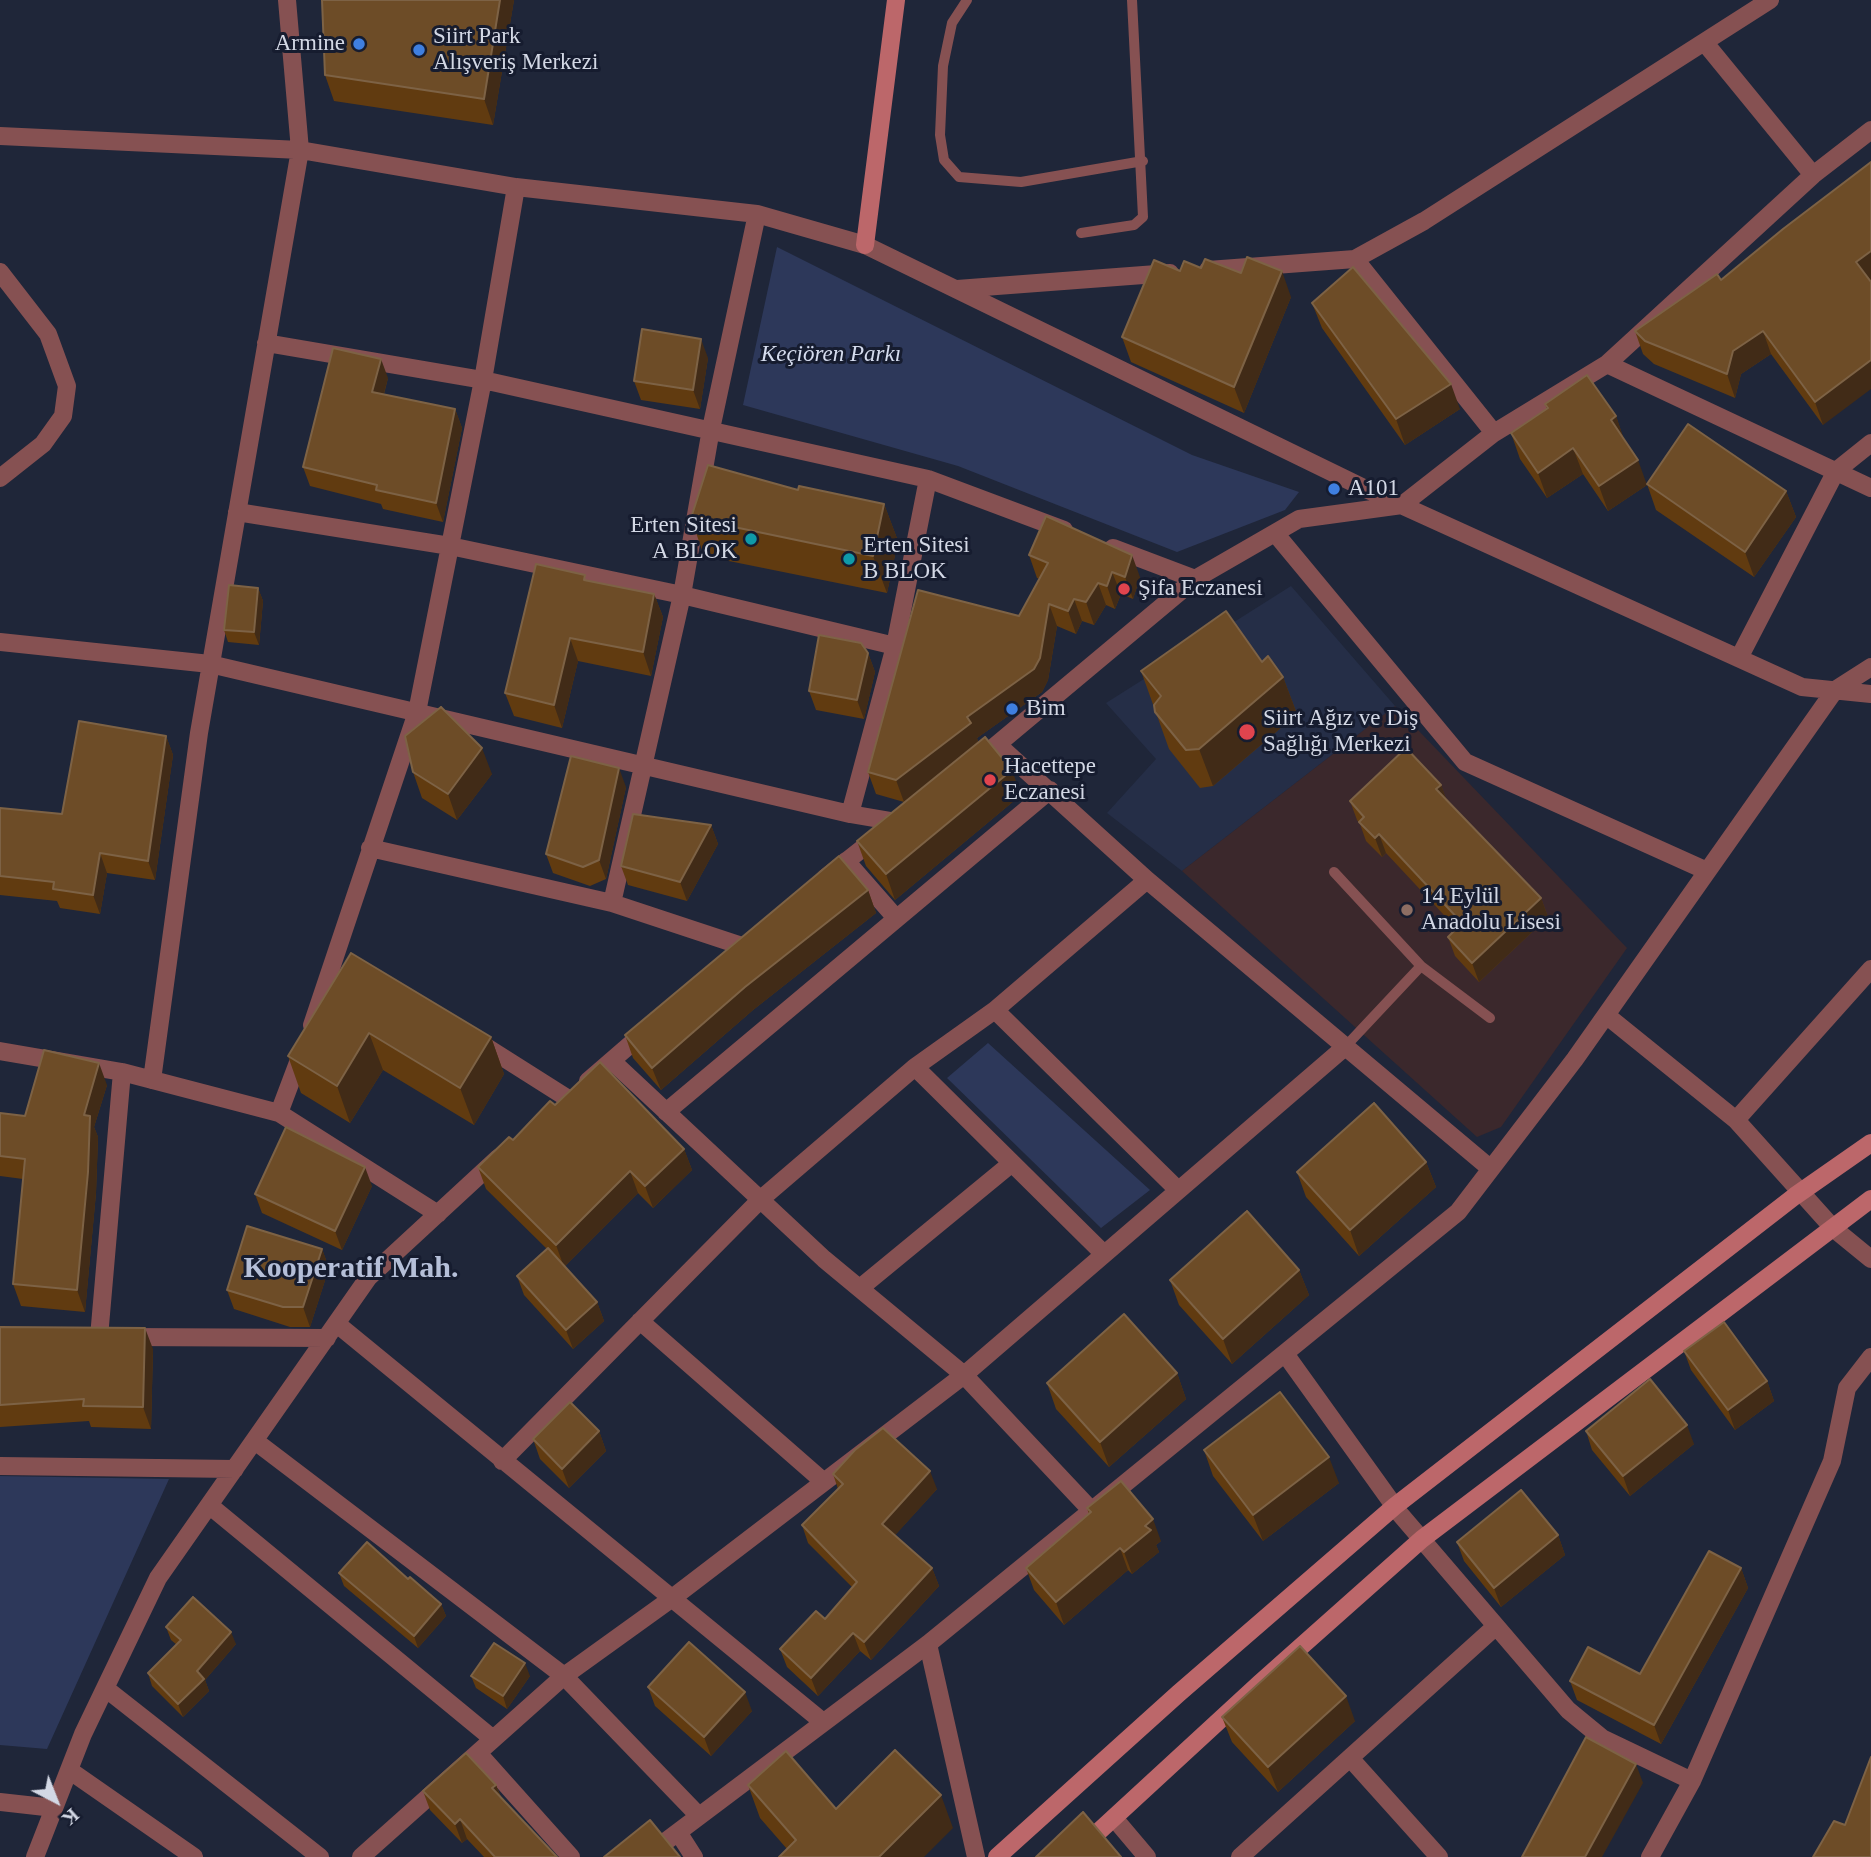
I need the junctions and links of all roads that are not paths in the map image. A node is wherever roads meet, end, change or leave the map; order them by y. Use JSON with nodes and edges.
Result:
{"nodes":[{"id":1,"x":287,"y":0,"type":"edge"},
{"id":2,"x":896,"y":0,"type":"edge"},
{"id":3,"x":967,"y":0,"type":"edge"},
{"id":4,"x":1132,"y":0,"type":"edge"},
{"id":5,"x":1770,"y":0,"type":"edge"},
{"id":6,"x":1705,"y":43,"type":"junction"},
{"id":7,"x":1871,"y":130,"type":"edge"},
{"id":8,"x":0,"y":135,"type":"edge"},
{"id":9,"x":300,"y":150,"type":"junction"},
{"id":10,"x":1143,"y":160,"type":"junction"},
{"id":11,"x":1813,"y":175,"type":"junction"},
{"id":12,"x":516,"y":187,"type":"junction"},
{"id":13,"x":757,"y":214,"type":"junction"},
{"id":14,"x":1081,"y":233,"type":"dead end"},
{"id":15,"x":865,"y":245,"type":"junction"},
{"id":16,"x":1355,"y":260,"type":"junction"},
{"id":17,"x":0,"y":272,"type":"edge"},
{"id":18,"x":956,"y":289,"type":"junction"},
{"id":19,"x":266,"y":343,"type":"junction"},
{"id":20,"x":1607,"y":364,"type":"junction"},
{"id":21,"x":483,"y":380,"type":"junction"},
{"id":22,"x":711,"y":429,"type":"junction"},
{"id":23,"x":1494,"y":433,"type":"junction"},
{"id":24,"x":1871,"y":443,"type":"edge"},
{"id":25,"x":1836,"y":471,"type":"junction"},
{"id":26,"x":0,"y":478,"type":"edge"},
{"id":27,"x":928,"y":479,"type":"junction"},
{"id":28,"x":1871,"y":488,"type":"edge"},
{"id":29,"x":1402,"y":505,"type":"junction"},
{"id":30,"x":237,"y":512,"type":"junction"},
{"id":31,"x":1275,"y":533,"type":"junction"},
{"id":32,"x":450,"y":546,"type":"junction"},
{"id":33,"x":1195,"y":579,"type":"junction"},
{"id":34,"x":682,"y":595,"type":"junction"},
{"id":35,"x":0,"y":642,"type":"edge"},
{"id":36,"x":895,"y":646,"type":"junction"},
{"id":37,"x":1739,"y":658,"type":"junction"},
{"id":38,"x":211,"y":664,"type":"junction"},
{"id":39,"x":1871,"y":667,"type":"edge"},
{"id":40,"x":1835,"y":690,"type":"junction"},
{"id":41,"x":1871,"y":694,"type":"edge"},
{"id":42,"x":417,"y":712,"type":"junction"},
{"id":43,"x":998,"y":745,"type":"junction"},
{"id":44,"x":642,"y":763,"type":"junction"},
{"id":45,"x":958,"y":776,"type":"edge"},
{"id":46,"x":1050,"y":790,"type":"junction"},
{"id":47,"x":850,"y":814,"type":"junction"},
{"id":48,"x":370,"y":848,"type":"junction"},
{"id":49,"x":846,"y":861,"type":"junction"},
{"id":50,"x":1707,"y":871,"type":"junction"},
{"id":51,"x":1334,"y":872,"type":"dead end"},
{"id":52,"x":1147,"y":880,"type":"junction"},
{"id":53,"x":815,"y":886,"type":"edge"},
{"id":54,"x":612,"y":903,"type":"junction"},
{"id":55,"x":896,"y":918,"type":"junction"},
{"id":56,"x":722,"y":963,"type":"edge"},
{"id":57,"x":1422,"y":966,"type":"junction"},
{"id":58,"x":1871,"y":969,"type":"edge"},
{"id":59,"x":995,"y":1010,"type":"junction"},
{"id":60,"x":1606,"y":1015,"type":"junction"},
{"id":61,"x":662,"y":1017,"type":"edge"},
{"id":62,"x":1490,"y":1018,"type":"dead end"},
{"id":63,"x":464,"y":1033,"type":"edge"},
{"id":64,"x":1345,"y":1047,"type":"junction"},
{"id":65,"x":0,"y":1051,"type":"edge"},
{"id":66,"x":612,"y":1061,"type":"junction"},
{"id":67,"x":915,"y":1067,"type":"junction"},
{"id":68,"x":122,"y":1072,"type":"junction"},
{"id":69,"x":152,"y":1080,"type":"junction"},
{"id":70,"x":567,"y":1098,"type":"junction"},
{"id":71,"x":666,"y":1112,"type":"junction"},
{"id":72,"x":279,"y":1113,"type":"junction"},
{"id":73,"x":549,"y":1113,"type":"edge"},
{"id":74,"x":1736,"y":1120,"type":"junction"},
{"id":75,"x":1871,"y":1143,"type":"edge"},
{"id":76,"x":512,"y":1145,"type":"edge"},
{"id":77,"x":1012,"y":1163,"type":"junction"},
{"id":78,"x":1491,"y":1169,"type":"junction"},
{"id":79,"x":1178,"y":1190,"type":"junction"},
{"id":80,"x":1801,"y":1192,"type":"junction"},
{"id":81,"x":761,"y":1199,"type":"junction"},
{"id":82,"x":1871,"y":1199,"type":"edge"},
{"id":83,"x":438,"y":1214,"type":"junction"},
{"id":84,"x":1833,"y":1228,"type":"junction"},
{"id":85,"x":1104,"y":1254,"type":"junction"},
{"id":86,"x":1871,"y":1259,"type":"edge"},
{"id":87,"x":860,"y":1288,"type":"junction"},
{"id":88,"x":640,"y":1321,"type":"junction"},
{"id":89,"x":332,"y":1331,"type":"junction"},
{"id":90,"x":1286,"y":1355,"type":"junction"},
{"id":91,"x":1871,"y":1357,"type":"edge"},
{"id":92,"x":964,"y":1374,"type":"junction"},
{"id":93,"x":255,"y":1441,"type":"junction"},
{"id":94,"x":502,"y":1461,"type":"junction"},
{"id":95,"x":0,"y":1466,"type":"edge"},
{"id":96,"x":235,"y":1469,"type":"junction"},
{"id":97,"x":824,"y":1482,"type":"junction"},
{"id":98,"x":209,"y":1505,"type":"junction"},
{"id":99,"x":1395,"y":1506,"type":"junction"},
{"id":100,"x":1090,"y":1509,"type":"junction"},
{"id":101,"x":1422,"y":1539,"type":"junction"},
{"id":102,"x":671,"y":1600,"type":"junction"},
{"id":103,"x":1495,"y":1627,"type":"junction"},
{"id":104,"x":928,"y":1644,"type":"junction"},
{"id":105,"x":564,"y":1676,"type":"junction"},
{"id":106,"x":105,"y":1688,"type":"junction"},
{"id":107,"x":823,"y":1722,"type":"junction"},
{"id":108,"x":493,"y":1739,"type":"junction"},
{"id":109,"x":478,"y":1753,"type":"junction"},
{"id":110,"x":1350,"y":1758,"type":"junction"},
{"id":111,"x":69,"y":1770,"type":"junction"},
{"id":112,"x":1692,"y":1781,"type":"junction"},
{"id":113,"x":0,"y":1802,"type":"edge"},
{"id":114,"x":54,"y":1808,"type":"junction"},
{"id":115,"x":699,"y":1816,"type":"junction"},
{"id":116,"x":1114,"y":1818,"type":"junction"},
{"id":117,"x":678,"y":1832,"type":"junction"},
{"id":118,"x":35,"y":1857,"type":"edge"},
{"id":119,"x":194,"y":1857,"type":"edge"},
{"id":120,"x":320,"y":1857,"type":"edge"},
{"id":121,"x":361,"y":1857,"type":"edge"},
{"id":122,"x":571,"y":1857,"type":"edge"},
{"id":123,"x":645,"y":1857,"type":"edge"},
{"id":124,"x":694,"y":1857,"type":"edge"},
{"id":125,"x":976,"y":1857,"type":"edge"},
{"id":126,"x":998,"y":1857,"type":"edge"},
{"id":127,"x":1071,"y":1857,"type":"edge"},
{"id":128,"x":1147,"y":1857,"type":"edge"},
{"id":129,"x":1240,"y":1857,"type":"edge"},
{"id":130,"x":1438,"y":1857,"type":"edge"},
{"id":131,"x":1650,"y":1857,"type":"edge"}],
"edges":[{"from":1,"to":9,"type":"street"},
{"from":2,"to":15,"type":"street"},
{"from":3,"to":10,"type":"lane"},
{"from":4,"to":10,"type":"lane"},
{"from":5,"to":6,"type":"street"},
{"from":6,"to":11,"type":"street"},
{"from":6,"to":16,"type":"street"},
{"from":7,"to":11,"type":"street"},
{"from":8,"to":9,"type":"street"},
{"from":9,"to":12,"type":"street"},
{"from":9,"to":19,"type":"street"},
{"from":10,"to":14,"type":"lane"},
{"from":11,"to":20,"type":"street"},
{"from":12,"to":13,"type":"street"},
{"from":12,"to":21,"type":"street"},
{"from":13,"to":15,"type":"street"},
{"from":13,"to":22,"type":"street"},
{"from":15,"to":18,"type":"street"},
{"from":16,"to":18,"type":"street"},
{"from":16,"to":23,"type":"street"},
{"from":17,"to":26,"type":"street"},
{"from":18,"to":29,"type":"street"},
{"from":19,"to":21,"type":"street"},
{"from":19,"to":30,"type":"street"},
{"from":20,"to":23,"type":"street"},
{"from":20,"to":25,"type":"street"},
{"from":21,"to":22,"type":"street"},
{"from":21,"to":32,"type":"street"},
{"from":22,"to":27,"type":"street"},
{"from":22,"to":34,"type":"street"},
{"from":23,"to":29,"type":"street"},
{"from":24,"to":25,"type":"street"},
{"from":25,"to":28,"type":"street"},
{"from":25,"to":37,"type":"street"},
{"from":27,"to":33,"type":"street"},
{"from":27,"to":36,"type":"street"},
{"from":29,"to":31,"type":"street"},
{"from":29,"to":37,"type":"street"},
{"from":30,"to":32,"type":"street"},
{"from":30,"to":38,"type":"street"},
{"from":31,"to":33,"type":"street"},
{"from":31,"to":50,"type":"street"},
{"from":32,"to":34,"type":"street"},
{"from":32,"to":42,"type":"street"},
{"from":33,"to":43,"type":"street"},
{"from":34,"to":36,"type":"street"},
{"from":34,"to":44,"type":"street"},
{"from":35,"to":38,"type":"street"},
{"from":36,"to":47,"type":"street"},
{"from":37,"to":40,"type":"street"},
{"from":38,"to":42,"type":"street"},
{"from":38,"to":69,"type":"street"},
{"from":39,"to":40,"type":"street"},
{"from":40,"to":41,"type":"street"},
{"from":40,"to":50,"type":"street"},
{"from":42,"to":44,"type":"street"},
{"from":42,"to":48,"type":"street"},
{"from":43,"to":45,"type":"street"},
{"from":43,"to":46,"type":"street"},
{"from":44,"to":47,"type":"street"},
{"from":44,"to":54,"type":"street"},
{"from":46,"to":52,"type":"street"},
{"from":46,"to":55,"type":"street"},
{"from":47,"to":49,"type":"street"},
{"from":48,"to":54,"type":"street"},
{"from":48,"to":72,"type":"street"},
{"from":49,"to":53,"type":"street"},
{"from":49,"to":55,"type":"street"},
{"from":50,"to":60,"type":"street"},
{"from":51,"to":57,"type":"lane"},
{"from":52,"to":59,"type":"street"},
{"from":52,"to":64,"type":"street"},
{"from":54,"to":56,"type":"street"},
{"from":55,"to":71,"type":"street"},
{"from":57,"to":62,"type":"lane"},
{"from":57,"to":64,"type":"lane"},
{"from":58,"to":74,"type":"street"},
{"from":59,"to":67,"type":"street"},
{"from":59,"to":79,"type":"street"},
{"from":60,"to":74,"type":"street"},
{"from":60,"to":78,"type":"street"},
{"from":61,"to":66,"type":"street"},
{"from":63,"to":70,"type":"street"},
{"from":64,"to":78,"type":"street"},
{"from":64,"to":79,"type":"street"},
{"from":65,"to":68,"type":"street"},
{"from":66,"to":70,"type":"street"},
{"from":66,"to":71,"type":"street"},
{"from":67,"to":77,"type":"street"},
{"from":67,"to":81,"type":"street"},
{"from":68,"to":69,"type":"street"},
{"from":68,"to":89,"type":"street"},
{"from":69,"to":72,"type":"street"},
{"from":70,"to":73,"type":"street"},
{"from":71,"to":81,"type":"street"},
{"from":72,"to":83,"type":"street"},
{"from":74,"to":80,"type":"street"},
{"from":75,"to":80,"type":"street"},
{"from":76,"to":83,"type":"street"},
{"from":77,"to":85,"type":"street"},
{"from":77,"to":87,"type":"street"},
{"from":78,"to":90,"type":"street"},
{"from":79,"to":85,"type":"street"},
{"from":80,"to":84,"type":"street"},
{"from":80,"to":99,"type":"street"},
{"from":81,"to":87,"type":"street"},
{"from":81,"to":88,"type":"street"},
{"from":82,"to":84,"type":"street"},
{"from":83,"to":89,"type":"street"},
{"from":84,"to":86,"type":"street"},
{"from":84,"to":101,"type":"street"},
{"from":85,"to":92,"type":"street"},
{"from":87,"to":92,"type":"street"},
{"from":88,"to":94,"type":"street"},
{"from":88,"to":97,"type":"street"},
{"from":89,"to":93,"type":"street"},
{"from":89,"to":94,"type":"street"},
{"from":90,"to":99,"type":"street"},
{"from":90,"to":100,"type":"street"},
{"from":91,"to":112,"type":"street"},
{"from":92,"to":97,"type":"street"},
{"from":92,"to":100,"type":"street"},
{"from":93,"to":96,"type":"street"},
{"from":93,"to":105,"type":"street"},
{"from":94,"to":102,"type":"street"},
{"from":95,"to":96,"type":"street"},
{"from":96,"to":98,"type":"street"},
{"from":97,"to":102,"type":"street"},
{"from":98,"to":106,"type":"street"},
{"from":98,"to":108,"type":"street"},
{"from":99,"to":101,"type":"street"},
{"from":99,"to":126,"type":"street"},
{"from":100,"to":104,"type":"street"},
{"from":101,"to":103,"type":"street"},
{"from":101,"to":116,"type":"street"},
{"from":102,"to":105,"type":"street"},
{"from":102,"to":107,"type":"street"},
{"from":103,"to":110,"type":"street"},
{"from":103,"to":112,"type":"street"},
{"from":104,"to":107,"type":"street"},
{"from":104,"to":125,"type":"street"},
{"from":105,"to":108,"type":"street"},
{"from":105,"to":115,"type":"street"},
{"from":106,"to":111,"type":"street"},
{"from":106,"to":120,"type":"street"},
{"from":107,"to":115,"type":"street"},
{"from":108,"to":109,"type":"street"},
{"from":109,"to":121,"type":"street"},
{"from":109,"to":122,"type":"street"},
{"from":110,"to":129,"type":"street"},
{"from":110,"to":130,"type":"street"},
{"from":111,"to":114,"type":"street"},
{"from":111,"to":119,"type":"street"},
{"from":112,"to":131,"type":"street"},
{"from":113,"to":114,"type":"street"},
{"from":114,"to":118,"type":"street"},
{"from":115,"to":117,"type":"street"},
{"from":116,"to":127,"type":"street"},
{"from":116,"to":128,"type":"street"},
{"from":117,"to":123,"type":"street"},
{"from":117,"to":124,"type":"street"}]}
